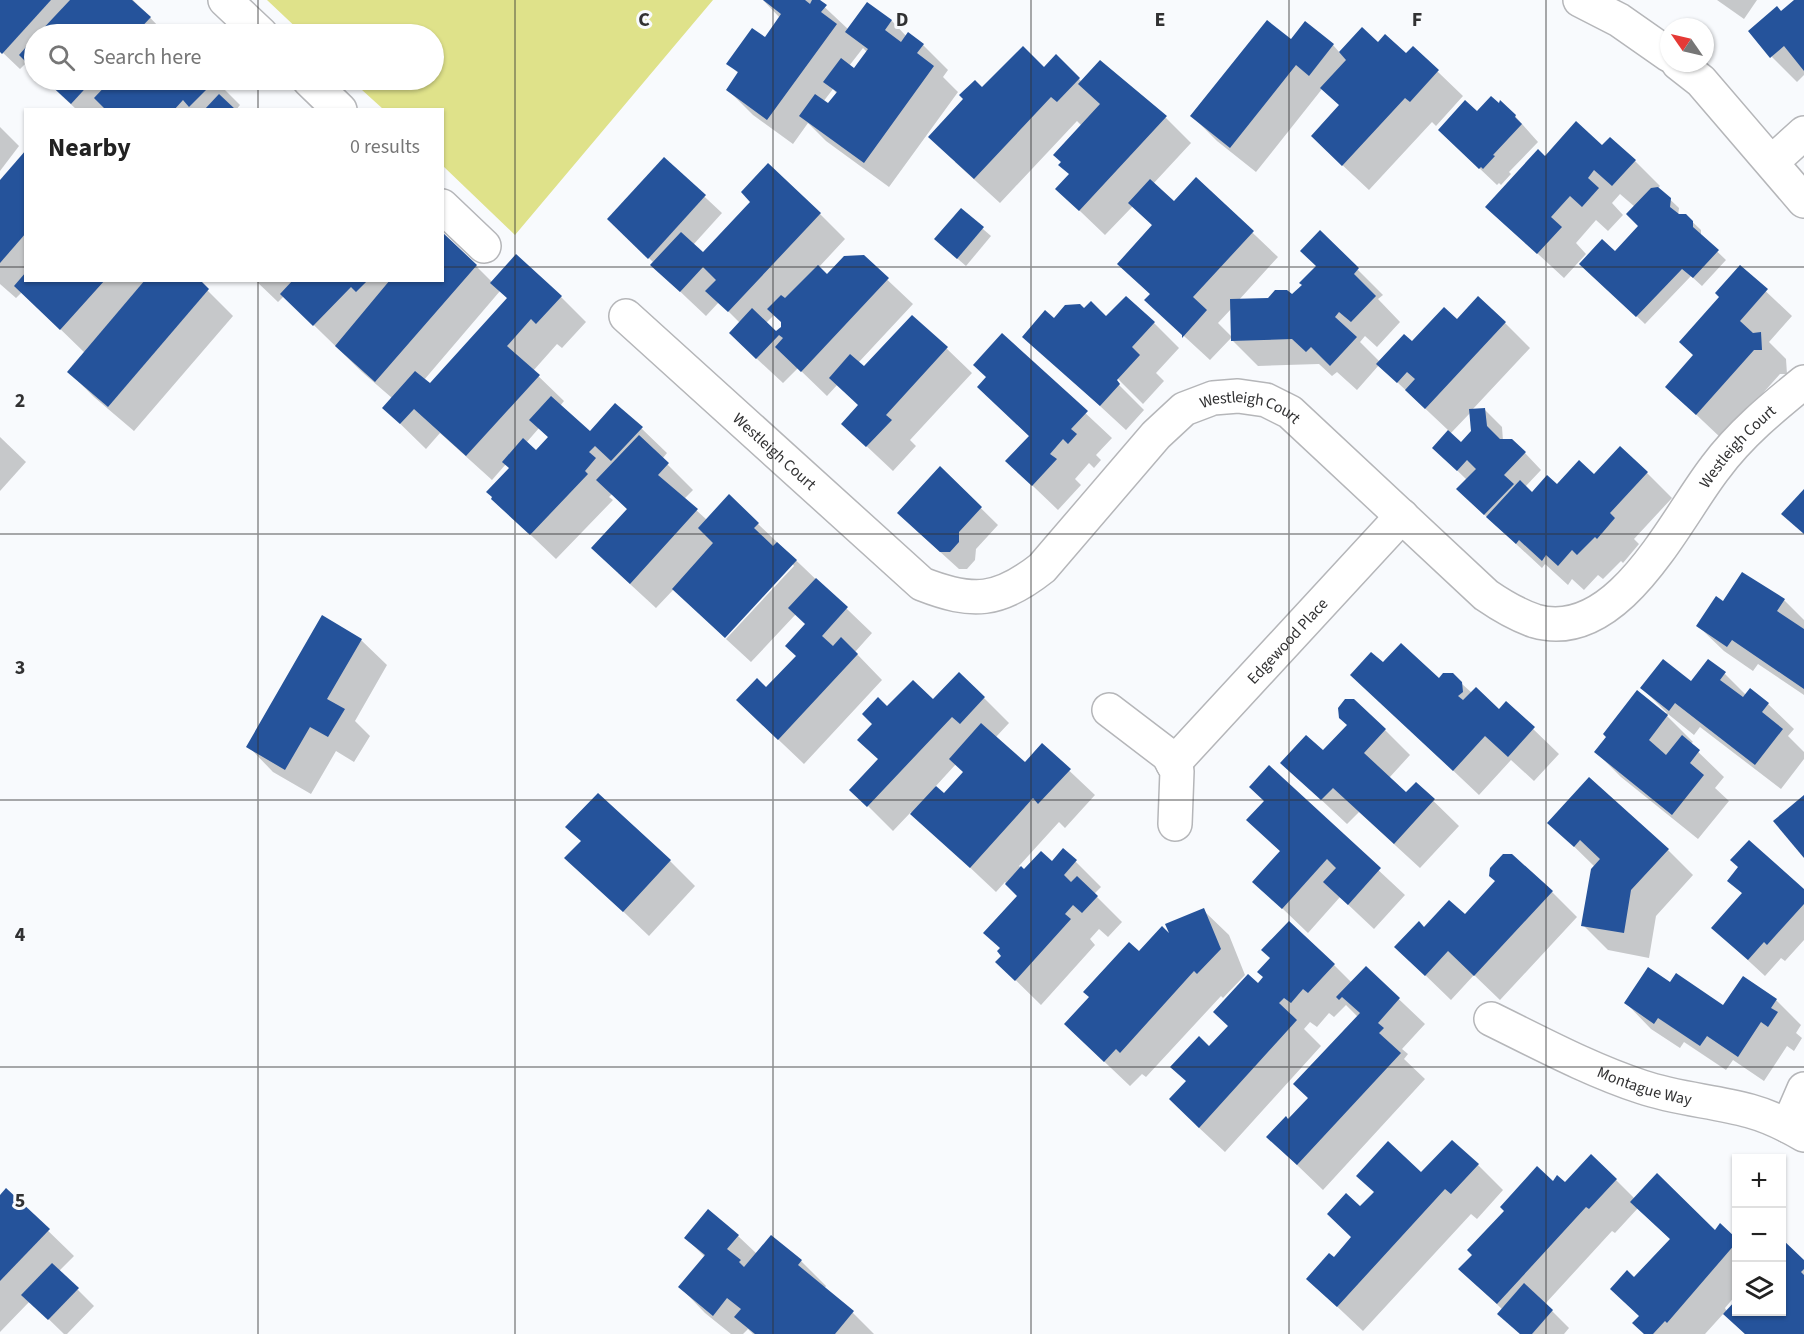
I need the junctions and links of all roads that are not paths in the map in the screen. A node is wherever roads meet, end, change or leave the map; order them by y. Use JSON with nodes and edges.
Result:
{"nodes":[{"id":1,"x":225,"y":0,"type":"edge"},
{"id":2,"x":1580,"y":0,"type":"edge"},
{"id":3,"x":250,"y":24,"type":"edge"},
{"id":4,"x":1660,"y":49,"type":"edge"},
{"id":5,"x":1690,"y":72,"type":"edge"},
{"id":6,"x":319,"y":90,"type":"edge"},
{"id":7,"x":338,"y":108,"type":"edge"},
{"id":8,"x":1804,"y":133,"type":"edge"},
{"id":9,"x":1772,"y":162,"type":"junction"},
{"id":10,"x":1804,"y":201,"type":"edge"},
{"id":11,"x":444,"y":208,"type":"edge"},
{"id":12,"x":484,"y":246,"type":"dead end"},
{"id":13,"x":626,"y":315,"type":"dead end"},
{"id":14,"x":1804,"y":382,"type":"edge"},
{"id":15,"x":1402,"y":516,"type":"junction"},
{"id":16,"x":1109,"y":710,"type":"dead end"},
{"id":17,"x":1173,"y":764,"type":"junction"},
{"id":18,"x":1175,"y":824,"type":"dead end"},
{"id":19,"x":1491,"y":1019,"type":"dead end"},
{"id":20,"x":1804,"y":1089,"type":"edge"},
{"id":21,"x":1796,"y":1130,"type":"edge"}],
"edges":[{"from":1,"to":3,"type":"street"},
{"from":2,"to":4,"type":"street"},
{"from":5,"to":9,"type":"street"},
{"from":6,"to":7,"type":"street"},
{"from":8,"to":9,"type":"street"},
{"from":9,"to":10,"type":"street"},
{"from":11,"to":12,"type":"street"},
{"from":13,"to":15,"type":"street","name":"Westleigh Court"},
{"from":14,"to":15,"type":"street","name":"Westleigh Court"},
{"from":15,"to":17,"type":"street","name":"Edgewood Place"},
{"from":16,"to":17,"type":"street"},
{"from":17,"to":18,"type":"street"},
{"from":19,"to":21,"type":"street","name":"Montague Way"},
{"from":20,"to":21,"type":"street"}]}
